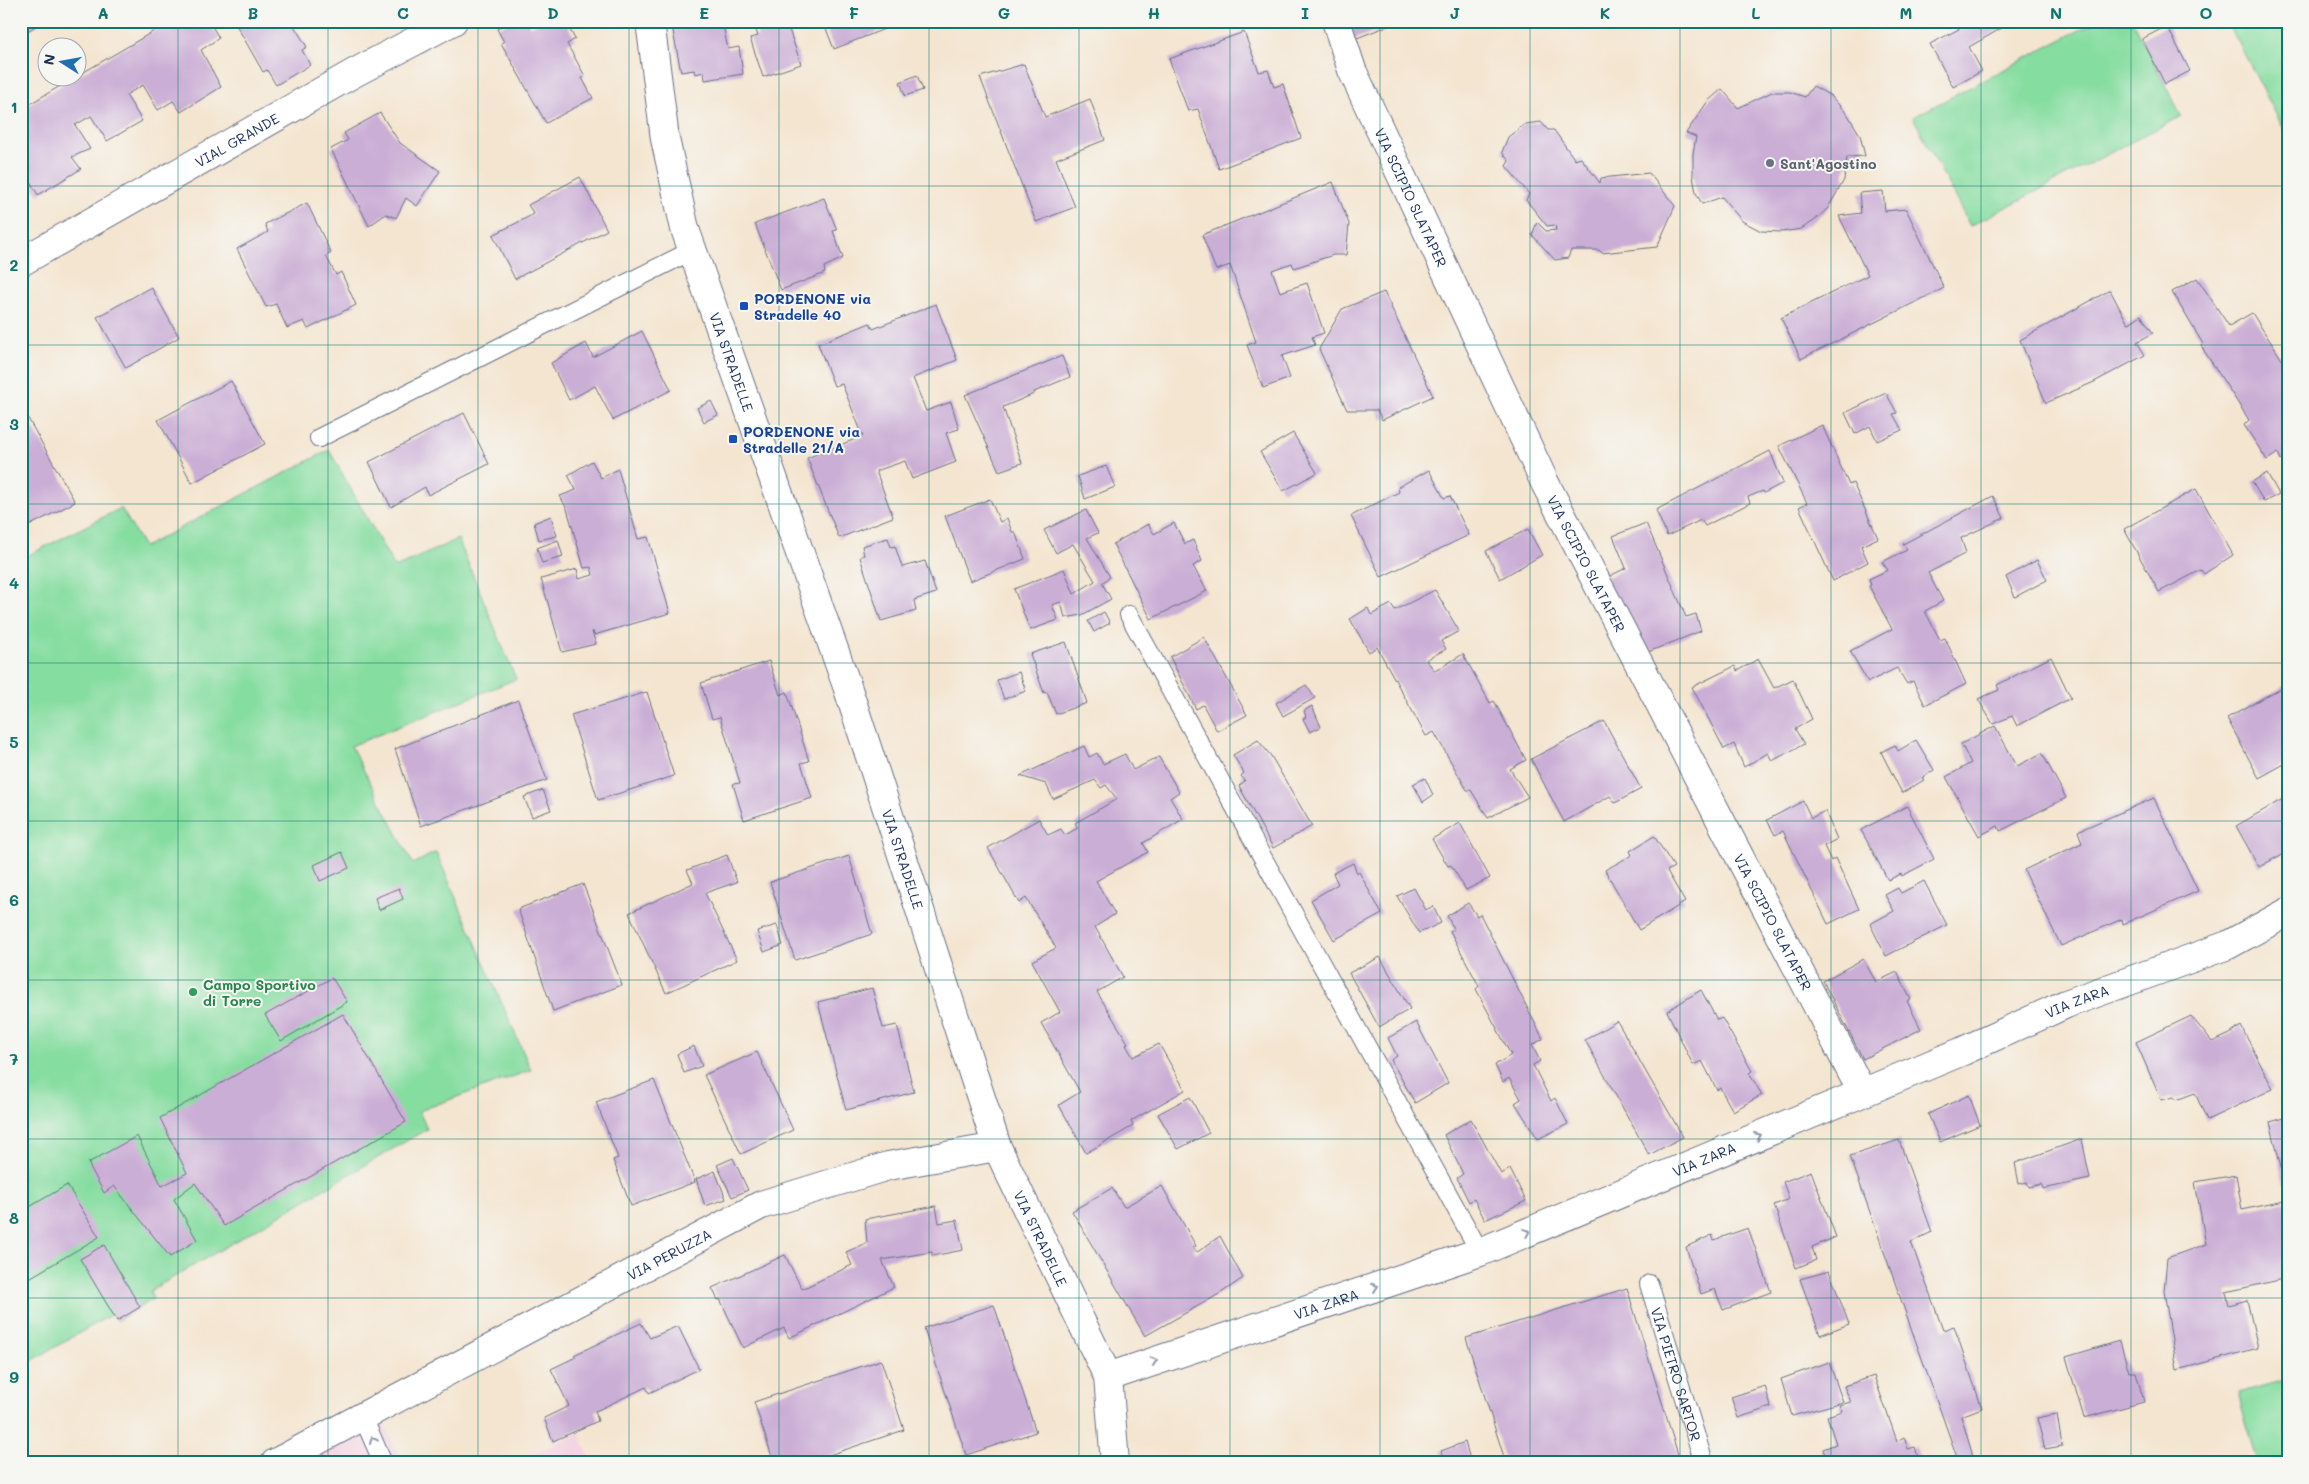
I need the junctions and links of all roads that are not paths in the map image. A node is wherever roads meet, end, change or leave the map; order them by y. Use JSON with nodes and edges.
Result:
{"nodes":[{"id":1,"x":453,"y":21,"type":"edge"},
{"id":2,"x":650,"y":21,"type":"edge"},
{"id":3,"x":1336,"y":21,"type":"edge"},
{"id":4,"x":693,"y":250,"type":"junction"},
{"id":5,"x":21,"y":262,"type":"edge"},
{"id":6,"x":319,"y":438,"type":"dead end"},
{"id":7,"x":1129,"y":615,"type":"dead end"},
{"id":8,"x":2288,"y":912,"type":"edge"},
{"id":9,"x":1862,"y":1092,"type":"junction"},
{"id":10,"x":997,"y":1148,"type":"junction"},
{"id":11,"x":1480,"y":1252,"type":"junction"},
{"id":12,"x":1649,"y":1284,"type":"dead end"},
{"id":13,"x":1108,"y":1377,"type":"junction"},
{"id":14,"x":363,"y":1416,"type":"junction"},
{"id":15,"x":275,"y":1463,"type":"edge"},
{"id":16,"x":383,"y":1463,"type":"edge"},
{"id":17,"x":1115,"y":1463,"type":"edge"},
{"id":18,"x":1704,"y":1463,"type":"edge"}],
"edges":[{"from":1,"to":5,"type":"street","name":"VIAL GRANDE"},
{"from":2,"to":4,"type":"street","name":"VIA STRADELLE"},
{"from":3,"to":9,"type":"street","name":"VIA SCIPIO SLATAPER"},
{"from":4,"to":6,"type":"lane"},
{"from":4,"to":10,"type":"street","name":"VIA STRADELLE"},
{"from":7,"to":11,"type":"lane"},
{"from":8,"to":9,"type":"street","name":"VIA ZARA"},
{"from":11,"to":9,"type":"street","name":"VIA ZARA","one_way":true},
{"from":10,"to":13,"type":"street","name":"VIA STRADELLE"},
{"from":10,"to":14,"type":"street","name":"VIA PERUZZA"},
{"from":13,"to":11,"type":"street","name":"VIA ZARA","one_way":true},
{"from":12,"to":18,"type":"lane","name":"VIA PIETRO SARTOR"},
{"from":13,"to":17,"type":"street","name":"VIA STRADELLE"},
{"from":14,"to":15,"type":"street","name":"VIA PERUZZA"},
{"from":16,"to":14,"type":"lane","one_way":true}]}
